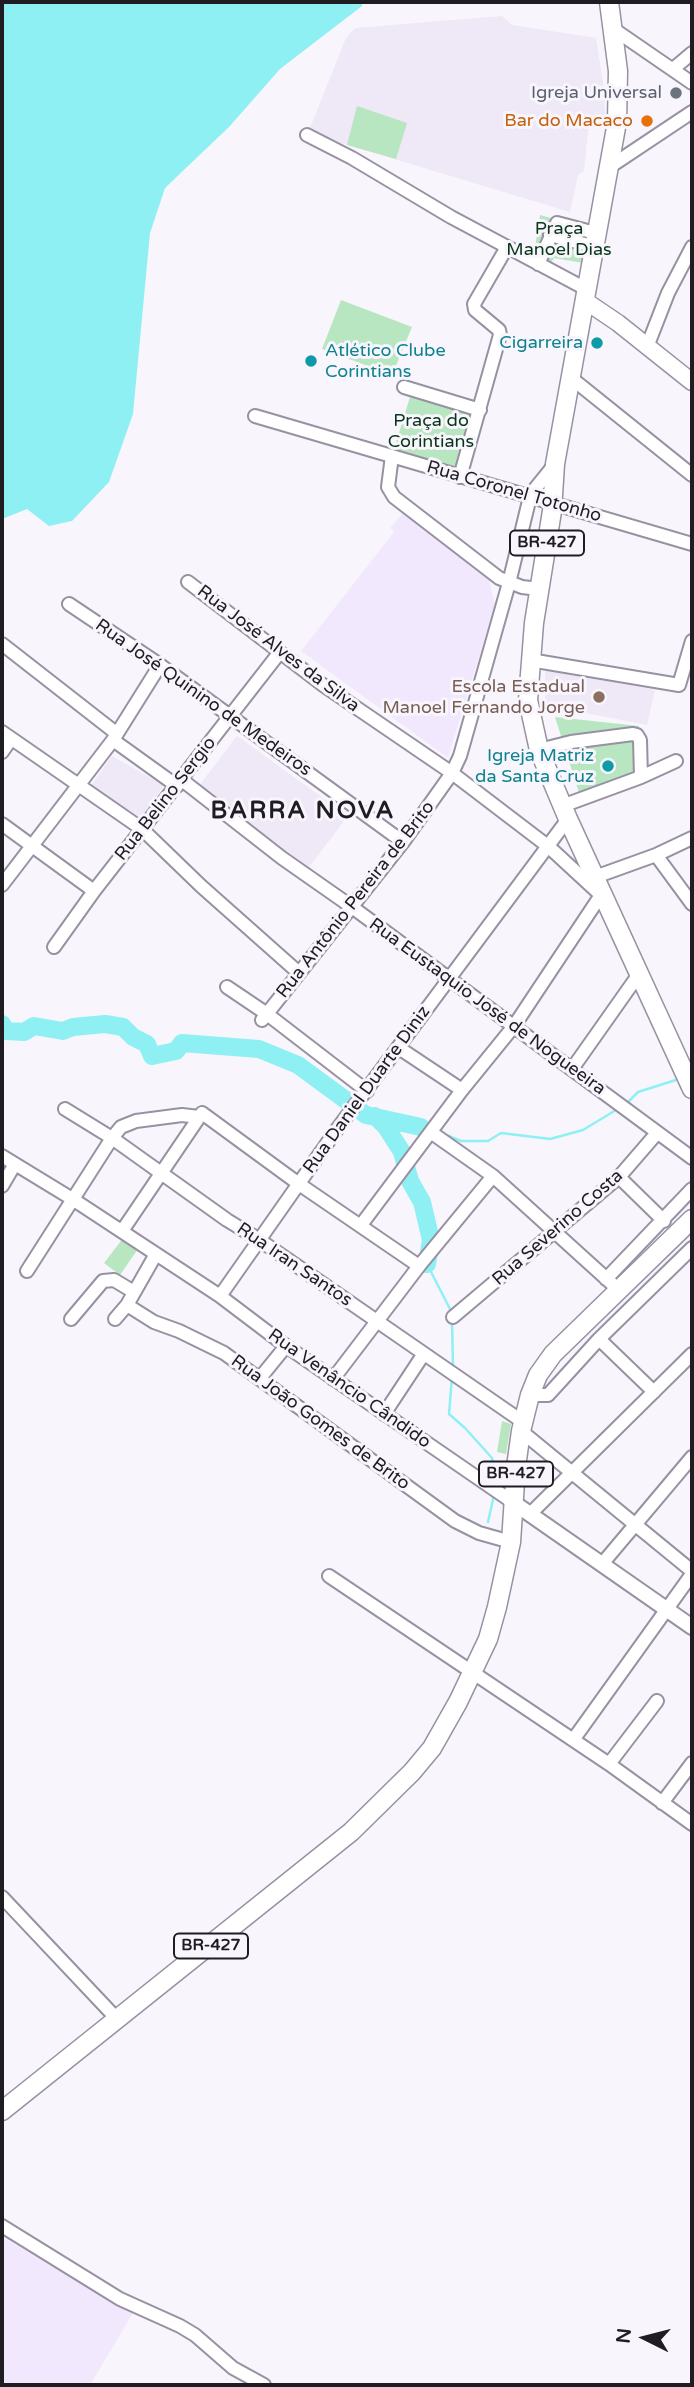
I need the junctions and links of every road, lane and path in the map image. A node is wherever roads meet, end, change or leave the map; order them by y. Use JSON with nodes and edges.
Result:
{"nodes":[{"id":1,"x":609,"y":2,"type":"edge"},
{"id":2,"x":612,"y":28,"type":"junction"},
{"id":3,"x":692,"y":52,"type":"edge"},
{"id":4,"x":673,"y":69,"type":"junction"},
{"id":5,"x":692,"y":83,"type":"edge"},
{"id":6,"x":692,"y":112,"type":"edge"},
{"id":7,"x":307,"y":135,"type":"dead end"},
{"id":8,"x":611,"y":166,"type":"junction"},
{"id":9,"x":597,"y":241,"type":"junction"},
{"id":10,"x":507,"y":247,"type":"junction"},
{"id":11,"x":692,"y":247,"type":"edge"},
{"id":12,"x":538,"y":264,"type":"junction"},
{"id":13,"x":585,"y":295,"type":"junction"},
{"id":14,"x":647,"y":347,"type":"junction"},
{"id":15,"x":689,"y":374,"type":"edge"},
{"id":16,"x":570,"y":377,"type":"junction"},
{"id":17,"x":404,"y":387,"type":"dead end"},
{"id":18,"x":480,"y":410,"type":"junction"},
{"id":19,"x":255,"y":416,"type":"dead end"},
{"id":20,"x":392,"y":456,"type":"junction"},
{"id":21,"x":555,"y":464,"type":"junction"},
{"id":22,"x":692,"y":475,"type":"edge"},
{"id":23,"x":460,"y":477,"type":"junction"},
{"id":24,"x":531,"y":497,"type":"junction"},
{"id":25,"x":553,"y":504,"type":"junction"},
{"id":26,"x":692,"y":544,"type":"edge"},
{"id":27,"x":188,"y":582,"type":"dead end"},
{"id":28,"x":509,"y":583,"type":"junction"},
{"id":29,"x":539,"y":589,"type":"junction"},
{"id":30,"x":69,"y":604,"type":"dead end"},
{"id":31,"x":692,"y":641,"type":"edge"},
{"id":32,"x":2,"y":644,"type":"edge"},
{"id":33,"x":280,"y":652,"type":"junction"},
{"id":34,"x":530,"y":660,"type":"junction"},
{"id":35,"x":160,"y":665,"type":"junction"},
{"id":36,"x":232,"y":717,"type":"junction"},
{"id":37,"x":7,"y":735,"type":"edge"},
{"id":38,"x":114,"y":737,"type":"junction"},
{"id":39,"x":539,"y":750,"type":"junction"},
{"id":40,"x":2,"y":752,"type":"edge"},
{"id":41,"x":676,"y":761,"type":"dead end"},
{"id":42,"x":452,"y":773,"type":"junction"},
{"id":43,"x":641,"y":777,"type":"junction"},
{"id":44,"x":180,"y":783,"type":"junction"},
{"id":45,"x":78,"y":785,"type":"junction"},
{"id":46,"x":565,"y":812,"type":"junction"},
{"id":47,"x":2,"y":824,"type":"edge"},
{"id":48,"x":142,"y":829,"type":"junction"},
{"id":49,"x":692,"y":838,"type":"edge"},
{"id":50,"x":403,"y":842,"type":"junction"},
{"id":51,"x":32,"y":846,"type":"junction"},
{"id":52,"x":549,"y":847,"type":"junction"},
{"id":53,"x":656,"y":855,"type":"junction"},
{"id":54,"x":595,"y":877,"type":"junction"},
{"id":55,"x":2,"y":885,"type":"edge"},
{"id":56,"x":93,"y":891,"type":"junction"},
{"id":57,"x":601,"y":895,"type":"junction"},
{"id":58,"x":692,"y":904,"type":"edge"},
{"id":59,"x":352,"y":906,"type":"junction"},
{"id":60,"x":54,"y":947,"type":"dead end"},
{"id":61,"x":299,"y":974,"type":"junction"},
{"id":62,"x":639,"y":974,"type":"junction"},
{"id":63,"x":450,"y":979,"type":"junction"},
{"id":64,"x":227,"y":987,"type":"dead end"},
{"id":65,"x":264,"y":1017,"type":"junction"},
{"id":66,"x":514,"y":1026,"type":"junction"},
{"id":67,"x":399,"y":1048,"type":"junction"},
{"id":68,"x":572,"y":1069,"type":"junction"},
{"id":69,"x":692,"y":1089,"type":"edge"},
{"id":70,"x":462,"y":1090,"type":"junction"},
{"id":71,"x":367,"y":1091,"type":"junction"},
{"id":72,"x":65,"y":1109,"type":"dead end"},
{"id":73,"x":200,"y":1115,"type":"junction"},
{"id":74,"x":432,"y":1133,"type":"junction"},
{"id":75,"x":657,"y":1133,"type":"junction"},
{"id":76,"x":112,"y":1138,"type":"junction"},
{"id":77,"x":2,"y":1156,"type":"edge"},
{"id":78,"x":692,"y":1158,"type":"edge"},
{"id":79,"x":15,"y":1164,"type":"junction"},
{"id":80,"x":160,"y":1171,"type":"junction"},
{"id":81,"x":493,"y":1176,"type":"junction"},
{"id":82,"x":620,"y":1177,"type":"junction"},
{"id":83,"x":299,"y":1184,"type":"junction"},
{"id":84,"x":2,"y":1186,"type":"edge"},
{"id":85,"x":692,"y":1189,"type":"edge"},
{"id":86,"x":74,"y":1200,"type":"junction"},
{"id":87,"x":692,"y":1219,"type":"edge"},
{"id":88,"x":664,"y":1221,"type":"junction"},
{"id":89,"x":361,"y":1225,"type":"junction"},
{"id":90,"x":122,"y":1231,"type":"junction"},
{"id":91,"x":556,"y":1233,"type":"junction"},
{"id":92,"x":258,"y":1239,"type":"junction"},
{"id":93,"x":692,"y":1248,"type":"edge"},
{"id":94,"x":156,"y":1254,"type":"junction"},
{"id":95,"x":419,"y":1266,"type":"junction"},
{"id":96,"x":27,"y":1271,"type":"dead end"},
{"id":97,"x":613,"y":1285,"type":"junction"},
{"id":98,"x":134,"y":1292,"type":"junction"},
{"id":99,"x":220,"y":1296,"type":"junction"},
{"id":100,"x":127,"y":1305,"type":"junction"},
{"id":101,"x":453,"y":1317,"type":"dead end"},
{"id":102,"x":116,"y":1319,"type":"dead end"},
{"id":103,"x":71,"y":1320,"type":"dead end"},
{"id":104,"x":377,"y":1322,"type":"junction"},
{"id":105,"x":599,"y":1339,"type":"junction"},
{"id":106,"x":286,"y":1346,"type":"junction"},
{"id":107,"x":692,"y":1354,"type":"edge"},
{"id":108,"x":423,"y":1355,"type":"junction"},
{"id":109,"x":260,"y":1378,"type":"junction"},
{"id":110,"x":333,"y":1380,"type":"junction"},
{"id":111,"x":654,"y":1392,"type":"junction"},
{"id":112,"x":530,"y":1395,"type":"junction"},
{"id":113,"x":384,"y":1414,"type":"junction"},
{"id":114,"x":522,"y":1426,"type":"junction"},
{"id":115,"x":692,"y":1457,"type":"edge"},
{"id":116,"x":572,"y":1473,"type":"junction"},
{"id":117,"x":514,"y":1503,"type":"junction"},
{"id":118,"x":530,"y":1514,"type":"junction"},
{"id":119,"x":636,"y":1524,"type":"junction"},
{"id":120,"x":511,"y":1542,"type":"junction"},
{"id":121,"x":602,"y":1564,"type":"junction"},
{"id":122,"x":692,"y":1572,"type":"edge"},
{"id":123,"x":329,"y":1576,"type":"dead end"},
{"id":124,"x":667,"y":1609,"type":"junction"},
{"id":125,"x":692,"y":1627,"type":"edge"},
{"id":126,"x":472,"y":1672,"type":"junction"},
{"id":127,"x":657,"y":1701,"type":"dead end"},
{"id":128,"x":573,"y":1740,"type":"junction"},
{"id":129,"x":692,"y":1763,"type":"edge"},
{"id":130,"x":608,"y":1764,"type":"junction"},
{"id":131,"x":662,"y":1803,"type":"junction"},
{"id":132,"x":692,"y":1824,"type":"edge"},
{"id":133,"x":2,"y":1897,"type":"edge"},
{"id":134,"x":117,"y":2019,"type":"junction"},
{"id":135,"x":2,"y":2111,"type":"edge"},
{"id":136,"x":2,"y":2226,"type":"edge"},
{"id":137,"x":264,"y":2385,"type":"edge"}],
"edges":[{"from":1,"to":2,"type":"main road","number":"BR-427"},
{"from":2,"to":4,"type":"street"},
{"from":2,"to":8,"type":"main road","number":"BR-427"},
{"from":3,"to":4,"type":"street"},
{"from":4,"to":5,"type":"street"},
{"from":6,"to":8,"type":"street"},
{"from":7,"to":10,"type":"street"},
{"from":8,"to":9,"type":"main road","number":"BR-427"},
{"from":9,"to":12,"type":"street"},
{"from":9,"to":13,"type":"main road","number":"BR-427"},
{"from":10,"to":12,"type":"street"},
{"from":10,"to":18,"type":"street"},
{"from":11,"to":14,"type":"street"},
{"from":12,"to":13,"type":"street"},
{"from":13,"to":14,"type":"main road"},
{"from":13,"to":16,"type":"main road","number":"BR-427"},
{"from":14,"to":15,"type":"main road"},
{"from":16,"to":21,"type":"main road","number":"BR-427"},
{"from":16,"to":22,"type":"street"},
{"from":17,"to":18,"type":"street"},
{"from":18,"to":23,"type":"street"},
{"from":19,"to":20,"type":"street","name":"Rua Coronel Totonho"},
{"from":20,"to":23,"type":"street","name":"Rua Coronel Totonho"},
{"from":20,"to":28,"type":"street"},
{"from":21,"to":24,"type":"street","name":"Rua Antônio Pereira de Brito"},
{"from":21,"to":25,"type":"main road","number":"BR-427"},
{"from":23,"to":24,"type":"street","name":"Rua Coronel Totonho"},
{"from":24,"to":25,"type":"street","name":"Rua Coronel Totonho"},
{"from":24,"to":28,"type":"street","name":"Rua Antônio Pereira de Brito"},
{"from":25,"to":26,"type":"street","name":"Rua Coronel Totonho"},
{"from":25,"to":29,"type":"main road","number":"BR-427"},
{"from":27,"to":33,"type":"street","name":"Rua José Alves da Silva"},
{"from":28,"to":29,"type":"street"},
{"from":28,"to":42,"type":"street","name":"Rua Antônio Pereira de Brito"},
{"from":29,"to":34,"type":"main road","number":"BR-427"},
{"from":30,"to":35,"type":"street","name":"Rua José Quinino de Medeiros"},
{"from":31,"to":34,"type":"street"},
{"from":32,"to":38,"type":"street","name":"Rua Eustaquio José de Nogueeira"},
{"from":33,"to":36,"type":"street","name":"Rua Belino Sergio"},
{"from":33,"to":42,"type":"street","name":"Rua José Alves da Silva"},
{"from":34,"to":39,"type":"main road","number":"BR-427"},
{"from":35,"to":36,"type":"street","name":"Rua José Quinino de Medeiros"},
{"from":35,"to":38,"type":"street"},
{"from":36,"to":44,"type":"street","name":"Rua Belino Sergio"},
{"from":36,"to":50,"type":"street","name":"Rua José Quinino de Medeiros"},
{"from":37,"to":40,"type":"street"},
{"from":37,"to":45,"type":"street"},
{"from":38,"to":44,"type":"street","name":"Rua Eustaquio José de Nogueeira"},
{"from":38,"to":45,"type":"street"},
{"from":39,"to":43,"type":"street"},
{"from":39,"to":46,"type":"main road","number":"BR-427"},
{"from":41,"to":43,"type":"street"},
{"from":42,"to":50,"type":"street","name":"Rua Antônio Pereira de Brito"},
{"from":42,"to":52,"type":"street","name":"Rua José Alves da Silva"},
{"from":43,"to":46,"type":"street"},
{"from":44,"to":48,"type":"street","name":"Rua Belino Sergio"},
{"from":44,"to":59,"type":"street","name":"Rua Eustaquio José de Nogueeira"},
{"from":45,"to":48,"type":"street"},
{"from":45,"to":51,"type":"street"},
{"from":46,"to":52,"type":"street","name":"Rua Daniel Duarte Diniz"},
{"from":46,"to":54,"type":"main road","number":"BR-427"},
{"from":47,"to":51,"type":"street"},
{"from":48,"to":56,"type":"street","name":"Rua Belino Sergio"},
{"from":48,"to":61,"type":"street"},
{"from":49,"to":53,"type":"street"},
{"from":50,"to":59,"type":"street","name":"Rua Antônio Pereira de Brito"},
{"from":51,"to":55,"type":"street"},
{"from":51,"to":56,"type":"street"},
{"from":52,"to":57,"type":"street","name":"Rua José Alves da Silva"},
{"from":52,"to":63,"type":"street","name":"Rua Daniel Duarte Diniz"},
{"from":53,"to":54,"type":"street"},
{"from":53,"to":58,"type":"street"},
{"from":54,"to":57,"type":"main road","number":"BR-427"},
{"from":56,"to":60,"type":"street","name":"Rua Belino Sergio"},
{"from":57,"to":62,"type":"main road","number":"BR-427"},
{"from":57,"to":66,"type":"street"},
{"from":59,"to":61,"type":"street","name":"Rua Antônio Pereira de Brito"},
{"from":59,"to":63,"type":"street","name":"Rua Eustaquio José de Nogueeira"},
{"from":61,"to":65,"type":"street","name":"Rua Antônio Pereira de Brito"},
{"from":62,"to":68,"type":"street"},
{"from":62,"to":69,"type":"main road","number":"BR-427"},
{"from":63,"to":66,"type":"street","name":"Rua Eustaquio José de Nogueeira"},
{"from":63,"to":67,"type":"street","name":"Rua Daniel Duarte Diniz"},
{"from":64,"to":65,"type":"street"},
{"from":65,"to":71,"type":"street"},
{"from":66,"to":68,"type":"street","name":"Rua Eustaquio José de Nogueeira"},
{"from":66,"to":70,"type":"street"},
{"from":67,"to":70,"type":"street"},
{"from":67,"to":71,"type":"street","name":"Rua Daniel Duarte Diniz"},
{"from":68,"to":75,"type":"street","name":"Rua Eustaquio José de Nogueeira"},
{"from":70,"to":74,"type":"street"},
{"from":71,"to":83,"type":"street","name":"Rua Daniel Duarte Diniz"},
{"from":72,"to":76,"type":"street","name":"Rua Iran Santos"},
{"from":73,"to":76,"type":"street"},
{"from":73,"to":80,"type":"street"},
{"from":73,"to":83,"type":"street"},
{"from":74,"to":81,"type":"street"},
{"from":74,"to":89,"type":"street"},
{"from":75,"to":78,"type":"street","name":"Rua Eustaquio José de Nogueeira"},
{"from":75,"to":82,"type":"street","name":"Rua Severino Costa"},
{"from":76,"to":80,"type":"street","name":"Rua Iran Santos"},
{"from":76,"to":86,"type":"street"},
{"from":77,"to":79,"type":"street","name":"Rua Venâncio Cândido"},
{"from":79,"to":84,"type":"street"},
{"from":79,"to":86,"type":"street","name":"Rua Venâncio Cândido"},
{"from":80,"to":90,"type":"street"},
{"from":80,"to":92,"type":"street","name":"Rua Iran Santos"},
{"from":81,"to":91,"type":"street"},
{"from":81,"to":95,"type":"street"},
{"from":82,"to":88,"type":"street"},
{"from":82,"to":91,"type":"street","name":"Rua Severino Costa"},
{"from":83,"to":89,"type":"street"},
{"from":83,"to":92,"type":"street","name":"Rua Daniel Duarte Diniz"},
{"from":85,"to":88,"type":"street"},
{"from":86,"to":90,"type":"street","name":"Rua Venâncio Cândido"},
{"from":86,"to":96,"type":"street"},
{"from":87,"to":97,"type":"main road","number":"BR-427"},
{"from":88,"to":97,"type":"street"},
{"from":89,"to":95,"type":"street"},
{"from":90,"to":94,"type":"street","name":"Rua Venâncio Cândido"},
{"from":91,"to":97,"type":"street"},
{"from":91,"to":101,"type":"street","name":"Rua Severino Costa"},
{"from":92,"to":99,"type":"street","name":"Rua Daniel Duarte Diniz"},
{"from":92,"to":104,"type":"street","name":"Rua Iran Santos"},
{"from":93,"to":105,"type":"street"},
{"from":94,"to":98,"type":"street"},
{"from":94,"to":99,"type":"street","name":"Rua Venâncio Cândido"},
{"from":95,"to":104,"type":"street"},
{"from":97,"to":112,"type":"main road","number":"BR-427"},
{"from":98,"to":100,"type":"street"},
{"from":98,"to":103,"type":"street"},
{"from":99,"to":106,"type":"street","name":"Rua Venâncio Cândido"},
{"from":100,"to":102,"type":"street"},
{"from":100,"to":109,"type":"street","name":"Rua João Gomes de Brito"},
{"from":104,"to":108,"type":"street","name":"Rua Iran Santos"},
{"from":104,"to":110,"type":"street"},
{"from":105,"to":111,"type":"street"},
{"from":105,"to":112,"type":"street"},
{"from":106,"to":109,"type":"street"},
{"from":106,"to":110,"type":"street","name":"Rua Venâncio Cândido"},
{"from":107,"to":111,"type":"street"},
{"from":108,"to":113,"type":"street"},
{"from":108,"to":114,"type":"street","name":"Rua Iran Santos"},
{"from":109,"to":120,"type":"street","name":"Rua João Gomes de Brito"},
{"from":110,"to":113,"type":"street","name":"Rua Venâncio Cândido"},
{"from":111,"to":116,"type":"street"},
{"from":112,"to":114,"type":"main road","number":"BR-427"},
{"from":113,"to":117,"type":"street","name":"Rua Venâncio Cândido"},
{"from":114,"to":116,"type":"street","name":"Rua Iran Santos"},
{"from":114,"to":117,"type":"main road","number":"BR-427"},
{"from":115,"to":119,"type":"street"},
{"from":116,"to":118,"type":"street"},
{"from":116,"to":119,"type":"street","name":"Rua Iran Santos"},
{"from":117,"to":118,"type":"street","name":"Rua Venâncio Cândido"},
{"from":117,"to":120,"type":"main road","number":"BR-427"},
{"from":118,"to":121,"type":"street","name":"Rua Venâncio Cândido"},
{"from":119,"to":121,"type":"street"},
{"from":119,"to":122,"type":"street","name":"Rua Iran Santos"},
{"from":120,"to":126,"type":"main road","number":"BR-427"},
{"from":121,"to":124,"type":"street","name":"Rua Venâncio Cândido"},
{"from":122,"to":124,"type":"street"},
{"from":123,"to":126,"type":"street"},
{"from":124,"to":125,"type":"street","name":"Rua Venâncio Cândido"},
{"from":124,"to":128,"type":"street"},
{"from":126,"to":128,"type":"street"},
{"from":126,"to":134,"type":"main road","number":"BR-427"},
{"from":127,"to":130,"type":"street"},
{"from":128,"to":130,"type":"street"},
{"from":129,"to":131,"type":"street"},
{"from":130,"to":131,"type":"street"},
{"from":131,"to":132,"type":"street"},
{"from":133,"to":134,"type":"street"},
{"from":134,"to":135,"type":"main road","number":"BR-427"},
{"from":136,"to":137,"type":"street"}]}
